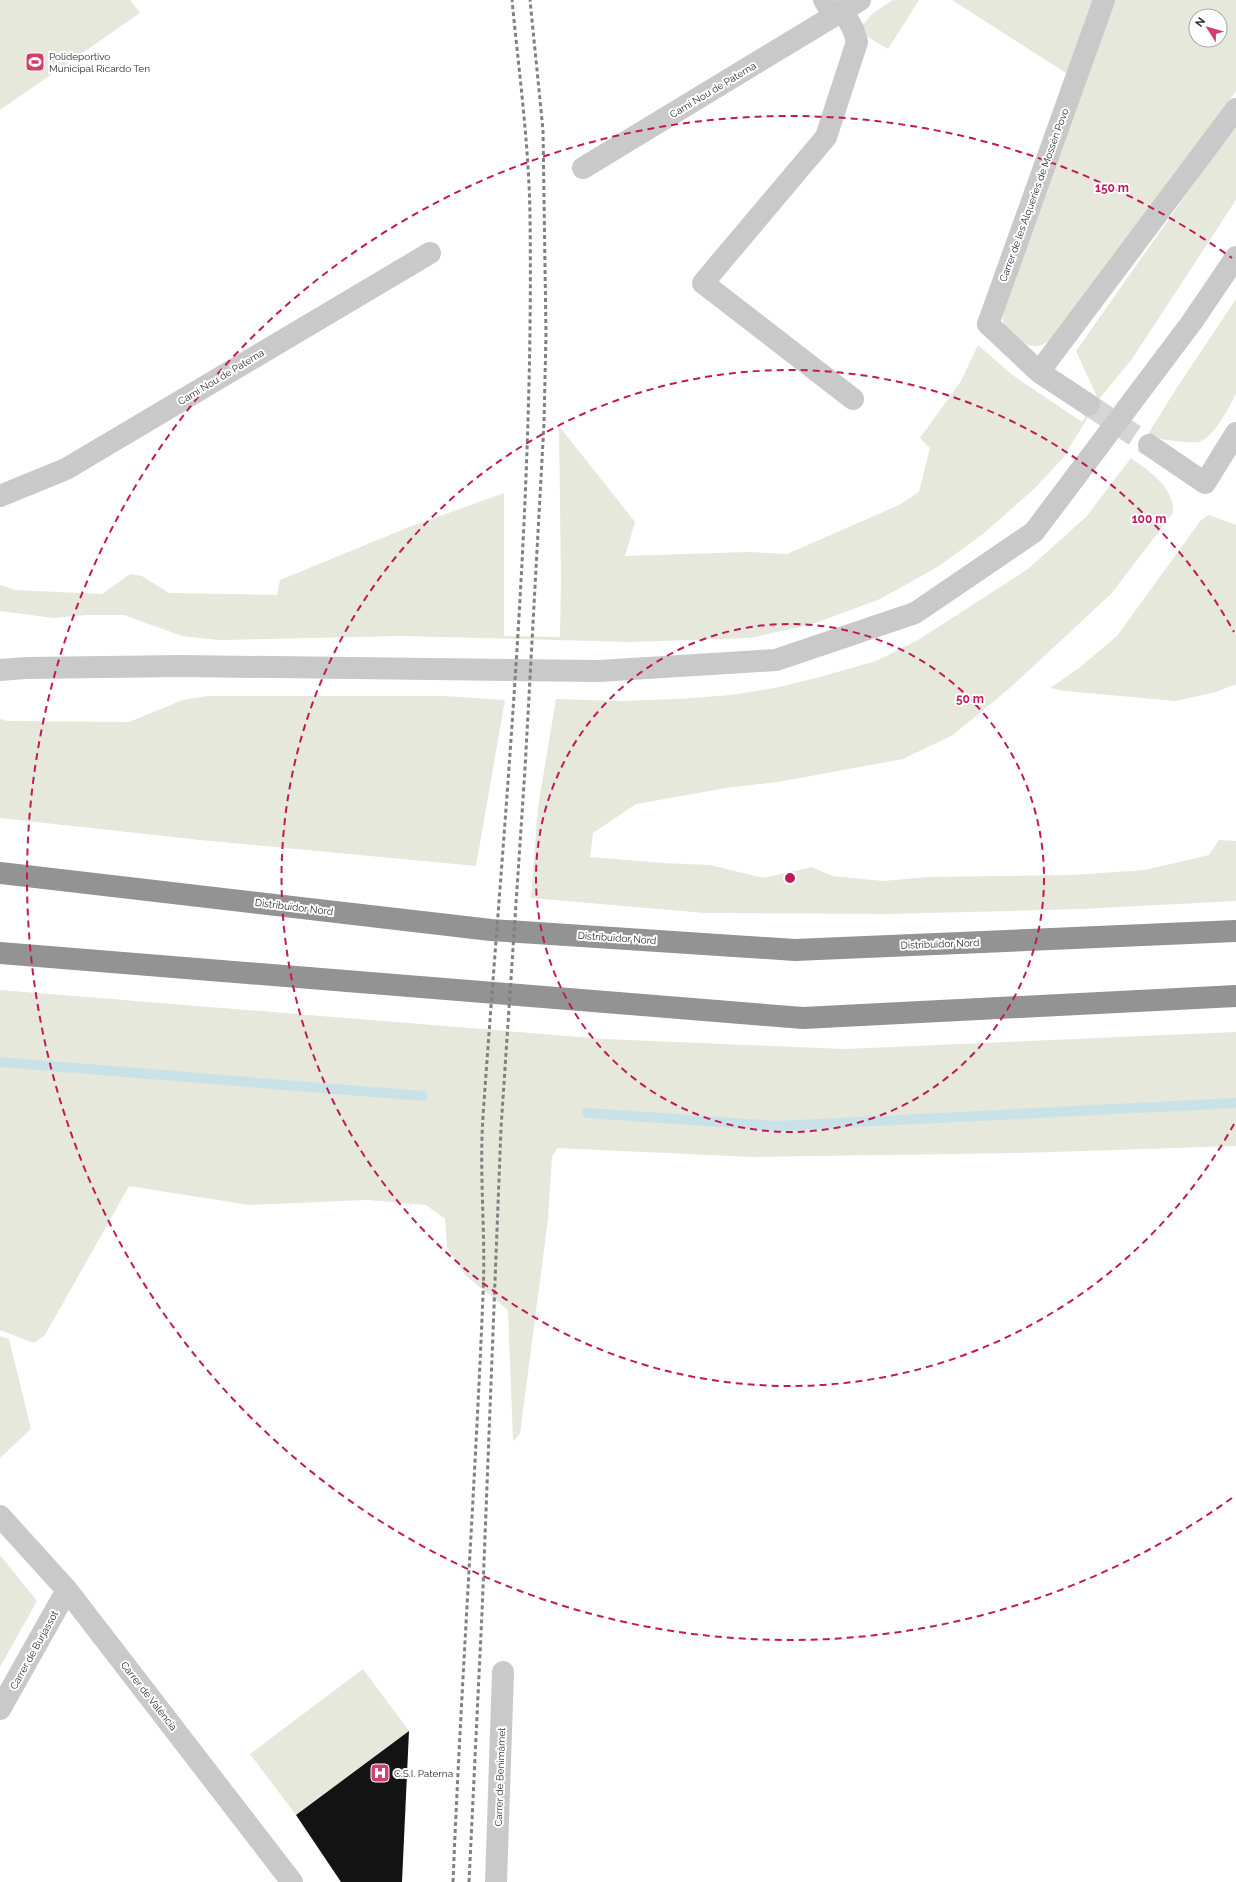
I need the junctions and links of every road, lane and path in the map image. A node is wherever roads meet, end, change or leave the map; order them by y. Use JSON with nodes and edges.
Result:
{"nodes":[{"id":1,"x":1104,"y":0,"type":"edge"},
{"id":2,"x":840,"y":7,"type":"edge"},
{"id":3,"x":1236,"y":109,"type":"edge"},
{"id":4,"x":583,"y":168,"type":"dead end"},
{"id":5,"x":430,"y":253,"type":"dead end"},
{"id":6,"x":1236,"y":258,"type":"edge"},
{"id":7,"x":1039,"y":372,"type":"junction"},
{"id":8,"x":853,"y":399,"type":"dead end"},
{"id":9,"x":1089,"y":405,"type":"tunnel mouth"},
{"id":10,"x":1236,"y":433,"type":"edge"},
{"id":11,"x":1149,"y":445,"type":"tunnel mouth"},
{"id":12,"x":2,"y":494,"type":"edge"},
{"id":13,"x":0,"y":657,"type":"edge"},
{"id":14,"x":26,"y":668,"type":"junction"},
{"id":15,"x":0,"y":670,"type":"edge"},
{"id":16,"x":0,"y":873,"type":"edge"},
{"id":17,"x":1236,"y":931,"type":"edge"},
{"id":18,"x":0,"y":953,"type":"edge"},
{"id":19,"x":1236,"y":996,"type":"edge"},
{"id":20,"x":0,"y":1516,"type":"edge"},
{"id":21,"x":67,"y":1590,"type":"junction"},
{"id":22,"x":503,"y":1672,"type":"dead end"},
{"id":23,"x":0,"y":1709,"type":"edge"},
{"id":24,"x":292,"y":1882,"type":"edge"},
{"id":25,"x":496,"y":1882,"type":"edge"}],
"edges":[{"from":1,"to":7,"type":"street","name":"Carrer de les Alqueries de Mossén Povo"},
{"from":2,"to":4,"type":"street","name":"Camí Nou de Paterna"},
{"from":2,"to":8,"type":"street","name":"Camí Nou de Paterna"},
{"from":3,"to":7,"type":"street"},
{"from":5,"to":12,"type":"street","name":"Camí Nou de Paterna"},
{"from":6,"to":14,"type":"street"},
{"from":7,"to":9,"type":"street","name":"Carrer de les Alqueries de Mossén Povo"},
{"from":10,"to":11,"type":"street"},
{"from":13,"to":14,"type":"street"},
{"from":14,"to":15,"type":"street"},
{"from":16,"to":17,"type":"highway","name":"Distribuïdor Nord"},
{"from":18,"to":19,"type":"highway"},
{"from":20,"to":21,"type":"street","name":"Carrer de València"},
{"from":21,"to":23,"type":"street","name":"Carrer de Burjassot"},
{"from":21,"to":24,"type":"street","name":"Carrer de València"},
{"from":22,"to":25,"type":"street","name":"Carrer de Benimàmet"}]}
